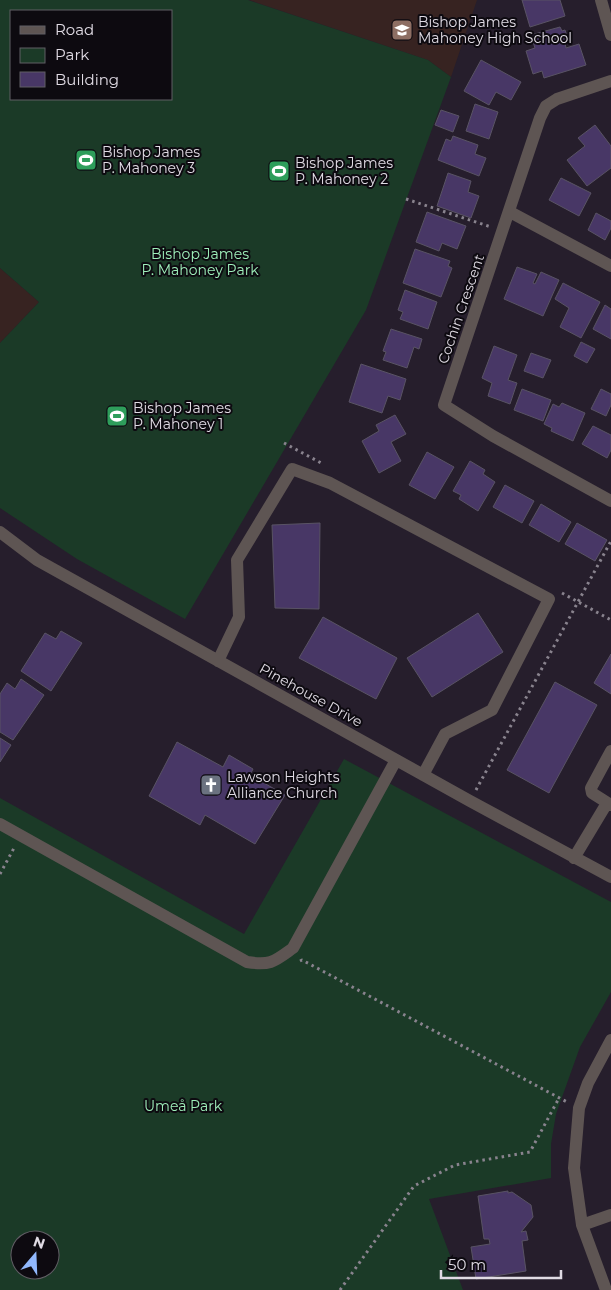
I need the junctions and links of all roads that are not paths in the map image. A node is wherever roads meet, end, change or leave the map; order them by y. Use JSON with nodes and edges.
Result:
{"nodes":[{"id":1,"x":601,"y":0,"type":"edge"},
{"id":2,"x":611,"y":35,"type":"edge"},
{"id":3,"x":611,"y":82,"type":"edge"},
{"id":4,"x":510,"y":212,"type":"junction"},
{"id":5,"x":611,"y":266,"type":"edge"},
{"id":6,"x":611,"y":500,"type":"edge"},
{"id":7,"x":0,"y":532,"type":"edge"},
{"id":8,"x":218,"y":661,"type":"junction"},
{"id":9,"x":611,"y":751,"type":"edge"},
{"id":10,"x":396,"y":760,"type":"junction"},
{"id":11,"x":423,"y":775,"type":"junction"},
{"id":12,"x":609,"y":804,"type":"edge"},
{"id":13,"x":0,"y":824,"type":"edge"},
{"id":14,"x":574,"y":858,"type":"junction"},
{"id":15,"x":611,"y":878,"type":"edge"},
{"id":16,"x":611,"y":1040,"type":"edge"},
{"id":17,"x":611,"y":1214,"type":"edge"},
{"id":18,"x":582,"y":1226,"type":"junction"},
{"id":19,"x":606,"y":1290,"type":"edge"}],
"edges":[{"from":1,"to":2,"type":"street"},
{"from":3,"to":4,"type":"street","name":"Cochin Crescent"},
{"from":4,"to":5,"type":"street"},
{"from":4,"to":6,"type":"street","name":"Cochin Crescent"},
{"from":7,"to":8,"type":"street","name":"Pinehouse Drive"},
{"from":8,"to":10,"type":"street","name":"Pinehouse Drive"},
{"from":8,"to":11,"type":"street"},
{"from":9,"to":12,"type":"street"},
{"from":10,"to":11,"type":"street","name":"Pinehouse Drive"},
{"from":10,"to":13,"type":"street"},
{"from":11,"to":14,"type":"street","name":"Pinehouse Drive"},
{"from":12,"to":14,"type":"street"},
{"from":14,"to":15,"type":"street","name":"Pinehouse Drive"},
{"from":16,"to":18,"type":"street"},
{"from":17,"to":18,"type":"street"},
{"from":18,"to":19,"type":"street"}]}
